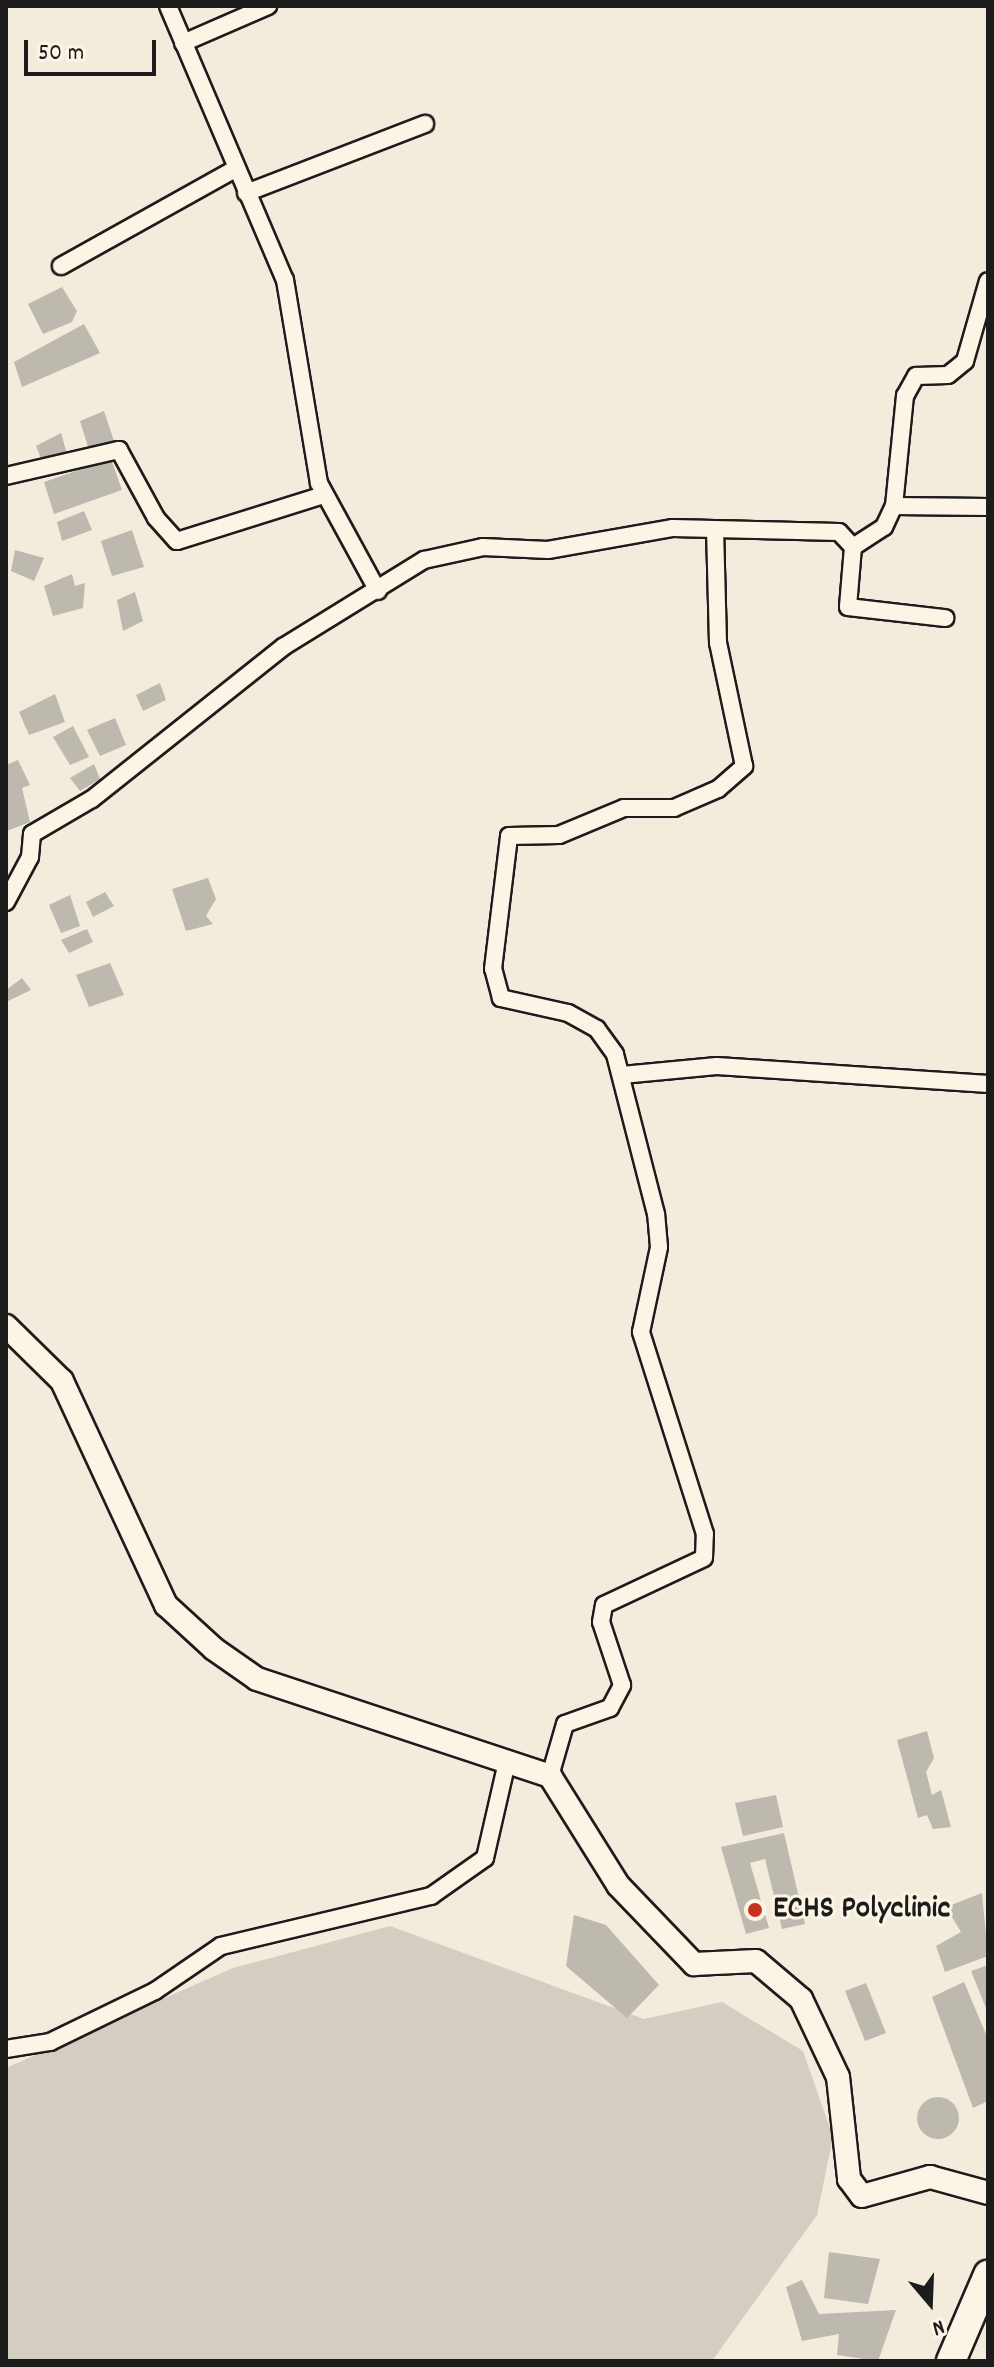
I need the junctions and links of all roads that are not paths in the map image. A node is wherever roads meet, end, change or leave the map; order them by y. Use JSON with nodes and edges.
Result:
{"nodes":[{"id":1,"x":168,"y":6,"type":"edge"},
{"id":2,"x":268,"y":6,"type":"edge"},
{"id":3,"x":183,"y":43,"type":"junction"},
{"id":4,"x":425,"y":124,"type":"dead end"},
{"id":5,"x":237,"y":168,"type":"junction"},
{"id":6,"x":246,"y":193,"type":"junction"},
{"id":7,"x":61,"y":266,"type":"dead end"},
{"id":8,"x":988,"y":281,"type":"edge"},
{"id":9,"x":6,"y":476,"type":"edge"},
{"id":10,"x":324,"y":495,"type":"junction"},
{"id":11,"x":894,"y":506,"type":"junction"},
{"id":12,"x":988,"y":507,"type":"edge"},
{"id":13,"x":715,"y":532,"type":"junction"},
{"id":14,"x":853,"y":547,"type":"junction"},
{"id":15,"x":378,"y":591,"type":"junction"},
{"id":16,"x":945,"y":618,"type":"dead end"},
{"id":17,"x":6,"y":902,"type":"edge"},
{"id":18,"x":622,"y":1075,"type":"junction"},
{"id":19,"x":988,"y":1084,"type":"edge"},
{"id":20,"x":6,"y":1326,"type":"edge"},
{"id":21,"x":507,"y":1762,"type":"junction"},
{"id":22,"x":550,"y":1776,"type":"junction"},
{"id":23,"x":6,"y":2049,"type":"edge"},
{"id":24,"x":988,"y":2193,"type":"edge"},
{"id":25,"x":988,"y":2259,"type":"edge"},
{"id":26,"x":983,"y":2281,"type":"edge"},
{"id":27,"x":951,"y":2361,"type":"edge"}],
"edges":[{"from":1,"to":3,"type":"street"},
{"from":2,"to":3,"type":"street"},
{"from":3,"to":5,"type":"street"},
{"from":4,"to":6,"type":"street"},
{"from":5,"to":6,"type":"street"},
{"from":5,"to":7,"type":"street"},
{"from":6,"to":10,"type":"street"},
{"from":8,"to":11,"type":"street"},
{"from":9,"to":10,"type":"street"},
{"from":10,"to":15,"type":"street"},
{"from":11,"to":12,"type":"street"},
{"from":11,"to":14,"type":"street"},
{"from":13,"to":14,"type":"street"},
{"from":13,"to":15,"type":"street"},
{"from":13,"to":18,"type":"street"},
{"from":14,"to":16,"type":"street"},
{"from":15,"to":17,"type":"street"},
{"from":18,"to":19,"type":"street"},
{"from":18,"to":22,"type":"street"},
{"from":20,"to":21,"type":"street"},
{"from":21,"to":22,"type":"street"},
{"from":21,"to":23,"type":"street"},
{"from":22,"to":24,"type":"street"},
{"from":25,"to":26,"type":"highway"},
{"from":26,"to":27,"type":"highway"}]}
